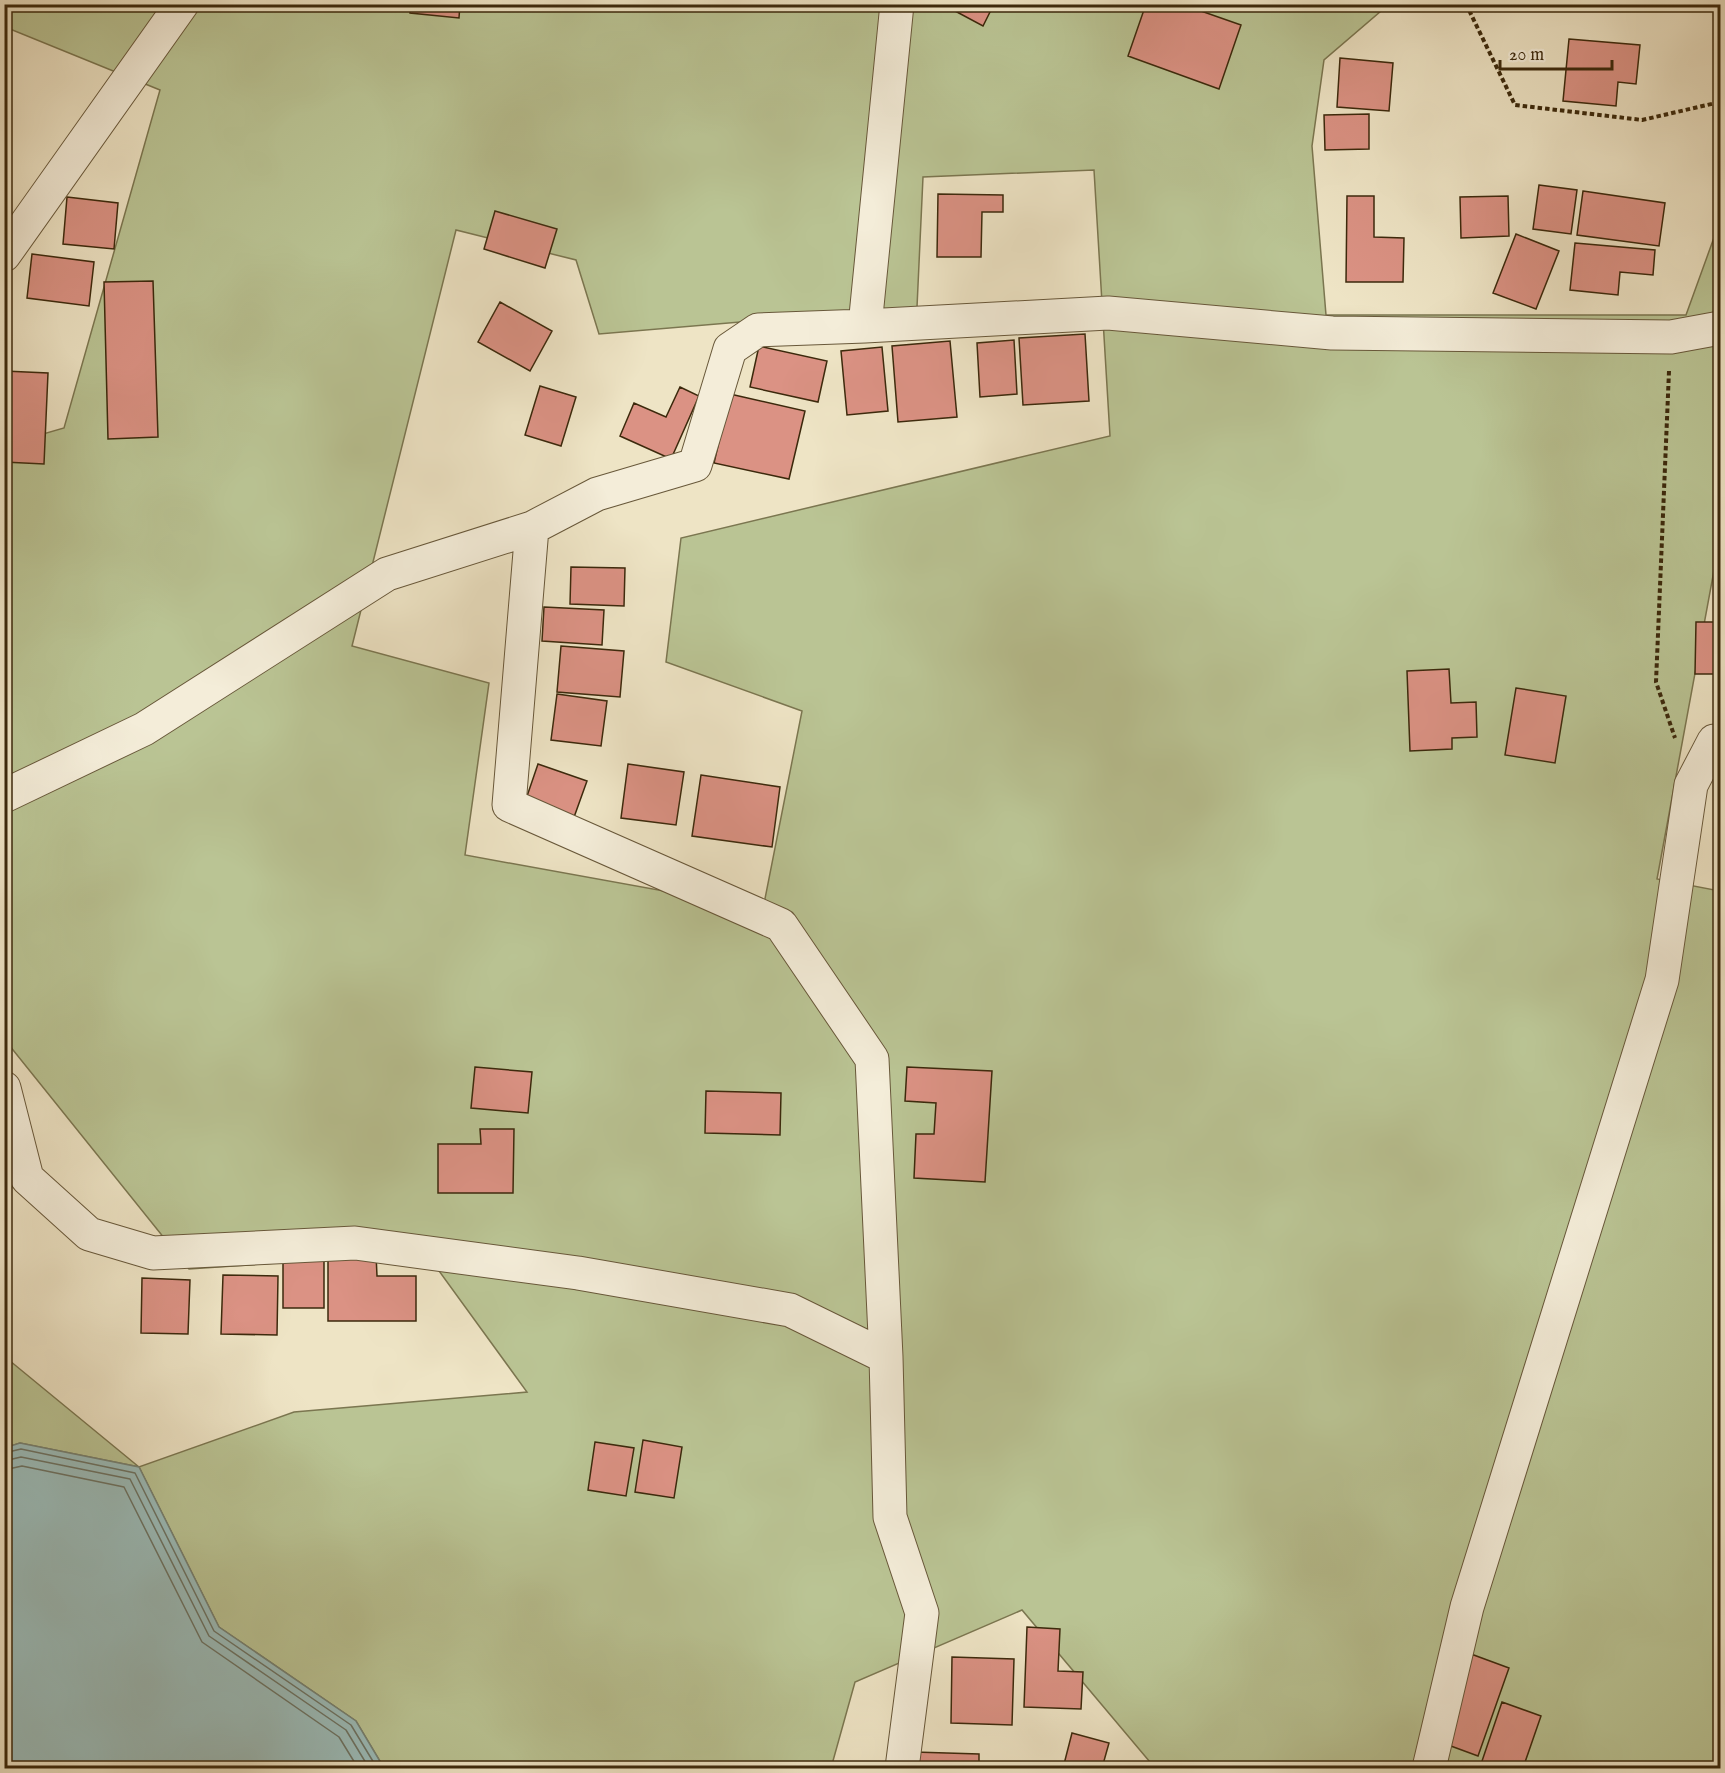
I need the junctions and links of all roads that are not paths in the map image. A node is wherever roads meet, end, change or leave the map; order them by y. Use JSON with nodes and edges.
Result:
{"nodes":[{"id":1,"x":182,"y":4,"type":"edge"},
{"id":2,"x":897,"y":4,"type":"edge"},
{"id":3,"x":4,"y":255,"type":"edge"},
{"id":4,"x":865,"y":326,"type":"junction"},
{"id":5,"x":1720,"y":328,"type":"edge"},
{"id":6,"x":532,"y":528,"type":"junction"},
{"id":7,"x":1720,"y":742,"type":"edge"},
{"id":8,"x":4,"y":796,"type":"edge"},
{"id":9,"x":4,"y":1088,"type":"edge"},
{"id":10,"x":886,"y":1358,"type":"junction"},
{"id":11,"x":902,"y":1768,"type":"edge"},
{"id":12,"x":1429,"y":1768,"type":"edge"}],
"edges":[{"from":1,"to":3,"type":"street"},
{"from":2,"to":4,"type":"street"},
{"from":4,"to":5,"type":"street"},
{"from":4,"to":6,"type":"street"},
{"from":6,"to":8,"type":"street"},
{"from":6,"to":10,"type":"street"},
{"from":7,"to":12,"type":"street"},
{"from":9,"to":10,"type":"street"},
{"from":10,"to":11,"type":"street"}]}
